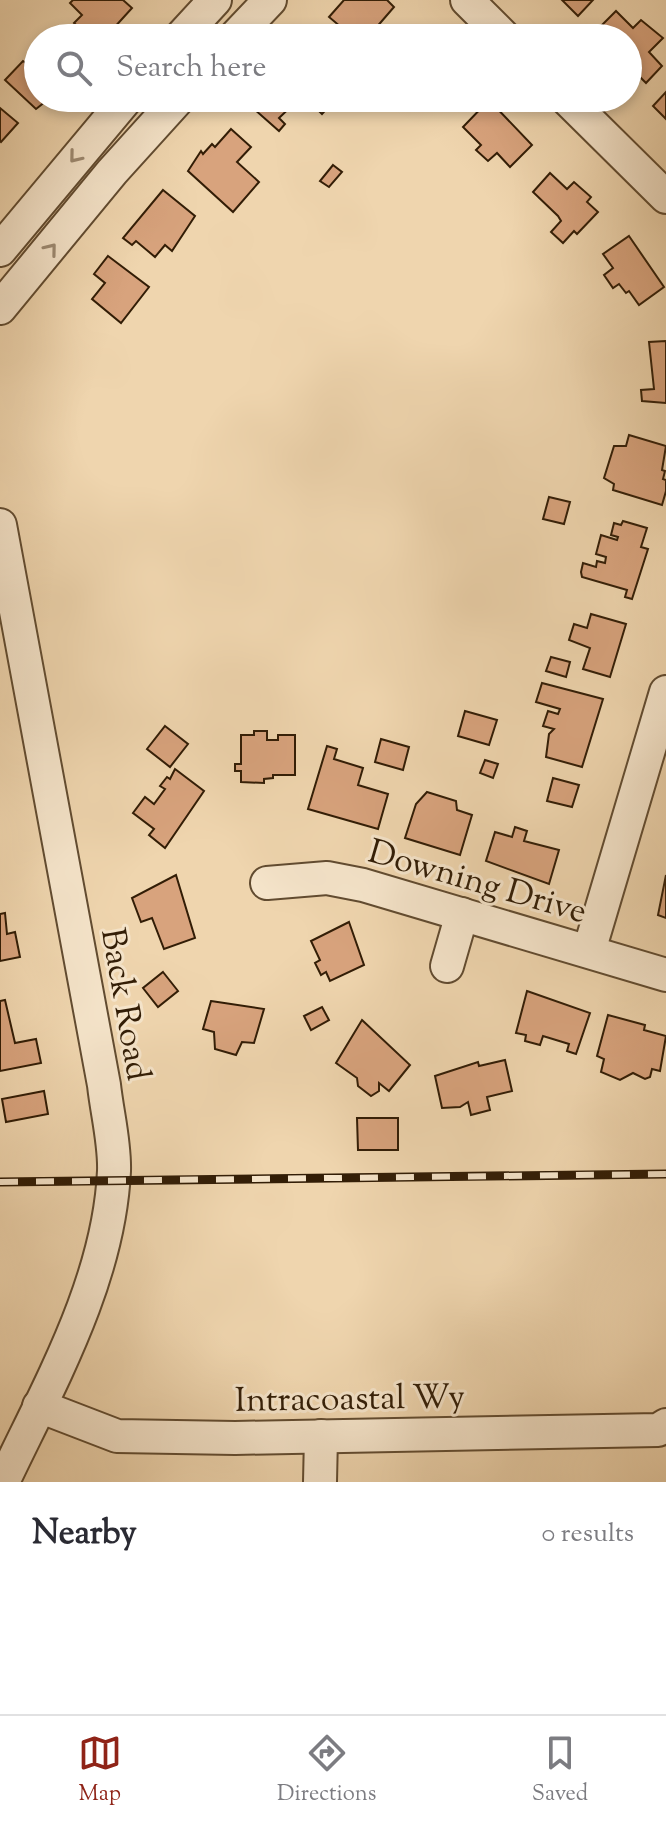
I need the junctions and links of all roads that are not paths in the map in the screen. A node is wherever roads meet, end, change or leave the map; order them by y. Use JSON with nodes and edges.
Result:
{"nodes":[{"id":1,"x":215,"y":0,"type":"edge"},
{"id":2,"x":270,"y":0,"type":"edge"},
{"id":3,"x":467,"y":0,"type":"edge"},
{"id":4,"x":193,"y":24,"type":"edge"},
{"id":5,"x":247,"y":24,"type":"edge"},
{"id":6,"x":491,"y":24,"type":"edge"},
{"id":7,"x":115,"y":112,"type":"edge"},
{"id":8,"x":166,"y":112,"type":"edge"},
{"id":9,"x":580,"y":112,"type":"edge"},
{"id":10,"x":666,"y":197,"type":"edge"},
{"id":11,"x":0,"y":250,"type":"edge"},
{"id":12,"x":0,"y":308,"type":"edge"},
{"id":13,"x":0,"y":525,"type":"edge"},
{"id":14,"x":666,"y":692,"type":"edge"},
{"id":15,"x":267,"y":883,"type":"dead end"},
{"id":16,"x":462,"y":914,"type":"junction"},
{"id":17,"x":589,"y":951,"type":"junction"},
{"id":18,"x":447,"y":966,"type":"dead end"},
{"id":19,"x":666,"y":975,"type":"edge"},
{"id":20,"x":39,"y":1406,"type":"junction"},
{"id":21,"x":666,"y":1425,"type":"edge"},
{"id":22,"x":321,"y":1436,"type":"junction"},
{"id":23,"x":3,"y":1482,"type":"edge"},
{"id":24,"x":320,"y":1482,"type":"edge"}],
"edges":[{"from":1,"to":4,"type":"street"},
{"from":2,"to":5,"type":"street"},
{"from":3,"to":6,"type":"street"},
{"from":7,"to":11,"type":"street","one_way":true},
{"from":12,"to":8,"type":"street","one_way":true},
{"from":9,"to":10,"type":"street"},
{"from":13,"to":20,"type":"street","name":"Back Road"},
{"from":14,"to":17,"type":"street"},
{"from":15,"to":16,"type":"street","name":"Downing Drive"},
{"from":16,"to":17,"type":"street","name":"Downing Drive"},
{"from":16,"to":18,"type":"street"},
{"from":17,"to":19,"type":"street","name":"Downing Drive"},
{"from":20,"to":22,"type":"street","name":"Intracoastal Wy"},
{"from":20,"to":23,"type":"street","name":"Back Road"},
{"from":21,"to":22,"type":"street","name":"Intracoastal Wy"},
{"from":22,"to":24,"type":"street"}]}
